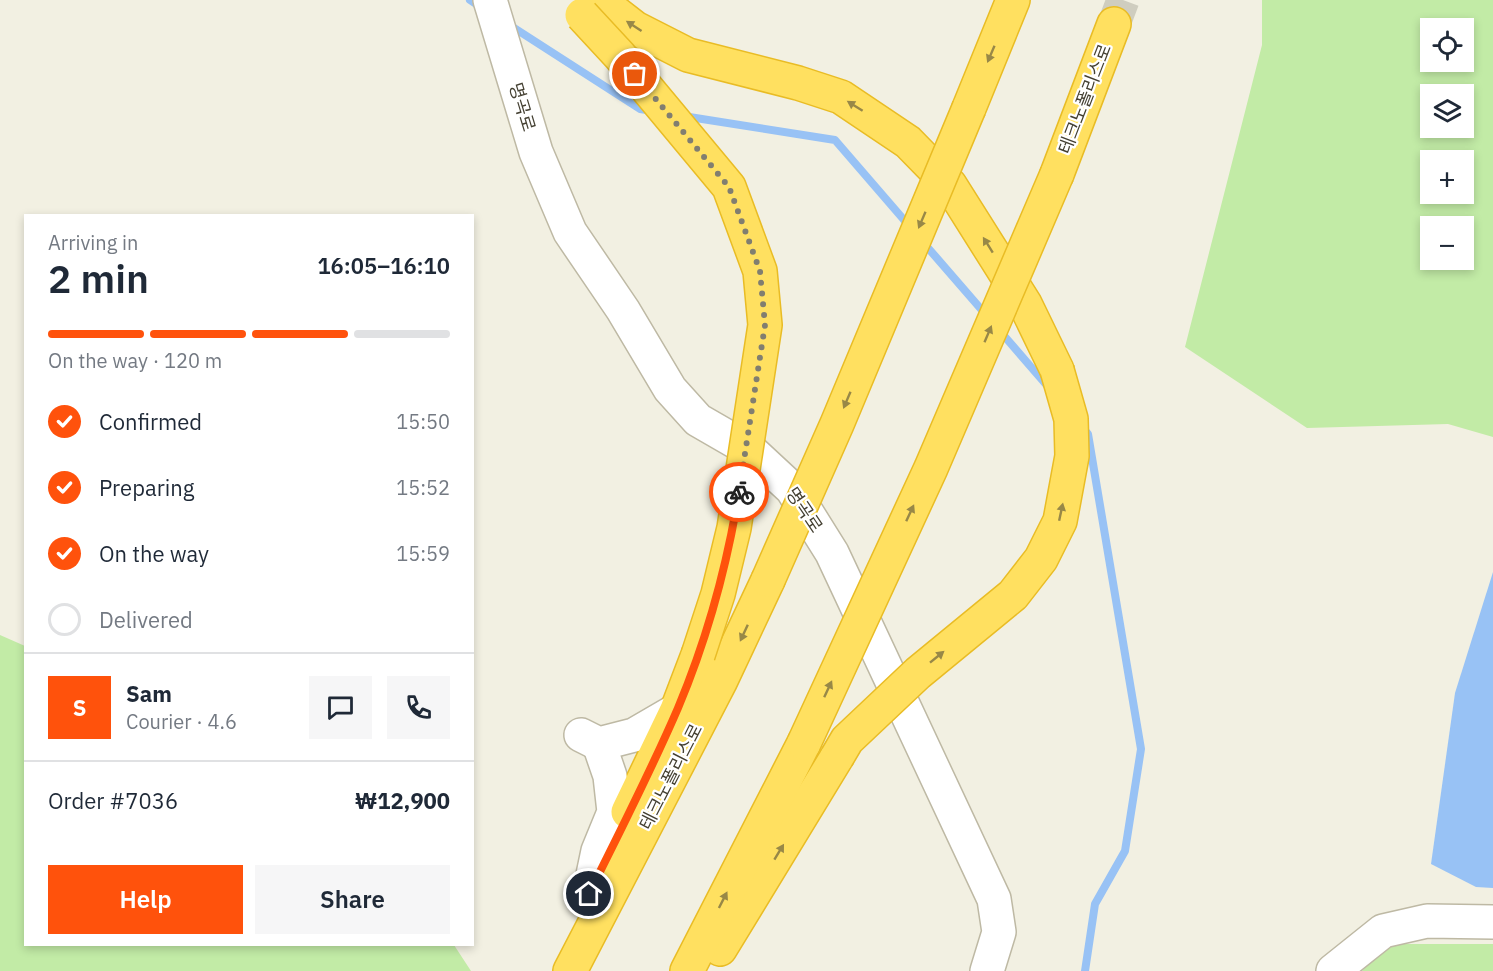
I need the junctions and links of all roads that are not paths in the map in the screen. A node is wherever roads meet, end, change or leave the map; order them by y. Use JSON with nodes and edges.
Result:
{"nodes":[{"id":1,"x":490,"y":0,"type":"edge"},
{"id":2,"x":1013,"y":0,"type":"edge"},
{"id":3,"x":583,"y":5,"type":"edge"},
{"id":4,"x":1114,"y":24,"type":"tunnel mouth"},
{"id":5,"x":682,"y":698,"type":"junction"},
{"id":6,"x":589,"y":894,"type":"junction"},
{"id":7,"x":1493,"y":922,"type":"edge"},
{"id":8,"x":571,"y":970,"type":"edge"},
{"id":9,"x":687,"y":971,"type":"edge"},
{"id":10,"x":702,"y":971,"type":"edge"},
{"id":11,"x":987,"y":971,"type":"edge"},
{"id":12,"x":1333,"y":971,"type":"edge"}],
"edges":[{"from":1,"to":11,"type":"street","name":"명곡로"},
{"from":2,"to":8,"type":"highway","name":"테크노폴리스로","one_way":true,"bridge":true},
{"from":3,"to":5,"type":"highway","bridge":true},
{"from":10,"to":3,"type":"highway","one_way":true,"bridge":true},
{"from":9,"to":4,"type":"highway","name":"테크노폴리스로","one_way":true,"bridge":true},
{"from":5,"to":6,"type":"highway"},
{"from":5,"to":6,"type":"street"},
{"from":6,"to":8,"type":"highway"},
{"from":7,"to":12,"type":"street"}]}
